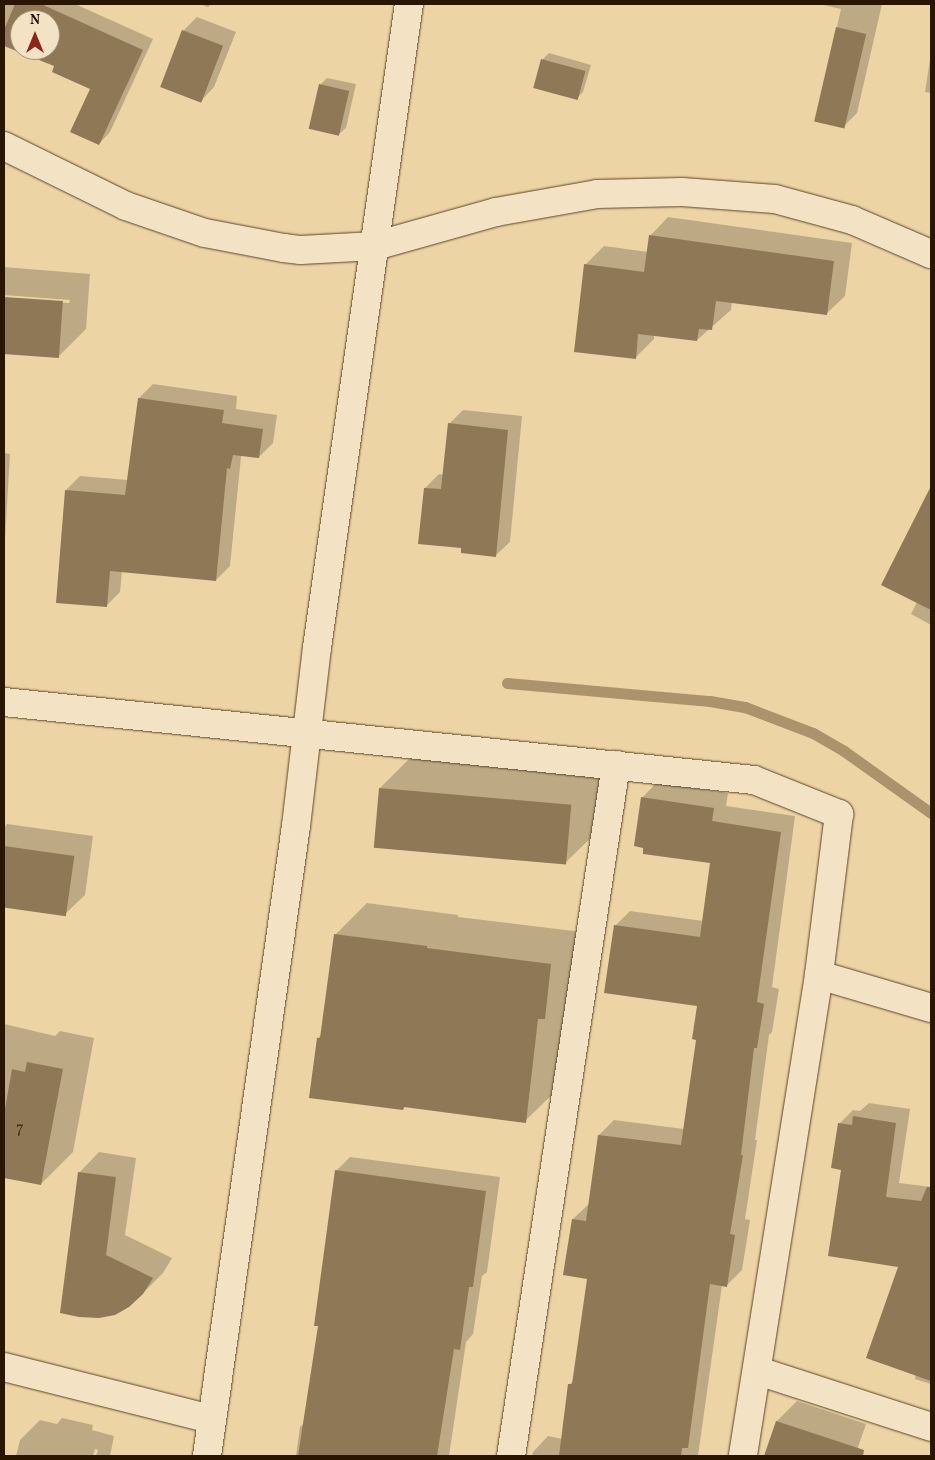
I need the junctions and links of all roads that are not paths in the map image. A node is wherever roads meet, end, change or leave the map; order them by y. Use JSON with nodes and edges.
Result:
{"nodes":[{"id":1,"x":409,"y":4,"type":"edge"},
{"id":2,"x":4,"y":146,"type":"edge"},
{"id":3,"x":375,"y":246,"type":"junction"},
{"id":4,"x":931,"y":254,"type":"edge"},
{"id":5,"x":4,"y":702,"type":"edge"},
{"id":6,"x":307,"y":732,"type":"junction"},
{"id":7,"x":616,"y":765,"type":"junction"},
{"id":8,"x":820,"y":975,"type":"junction"},
{"id":9,"x":931,"y":1008,"type":"edge"},
{"id":10,"x":4,"y":1367,"type":"edge"},
{"id":11,"x":758,"y":1371,"type":"junction"},
{"id":12,"x":211,"y":1419,"type":"junction"},
{"id":13,"x":931,"y":1427,"type":"edge"},
{"id":14,"x":206,"y":1456,"type":"edge"},
{"id":15,"x":511,"y":1456,"type":"edge"},
{"id":16,"x":742,"y":1456,"type":"edge"}],
"edges":[{"from":1,"to":3,"type":"street"},
{"from":2,"to":3,"type":"street"},
{"from":3,"to":4,"type":"street"},
{"from":3,"to":6,"type":"street"},
{"from":5,"to":6,"type":"street"},
{"from":6,"to":7,"type":"street"},
{"from":6,"to":12,"type":"street"},
{"from":7,"to":8,"type":"street"},
{"from":7,"to":15,"type":"street"},
{"from":8,"to":9,"type":"street"},
{"from":8,"to":11,"type":"street"},
{"from":10,"to":12,"type":"street"},
{"from":11,"to":13,"type":"street"},
{"from":11,"to":16,"type":"street"},
{"from":12,"to":14,"type":"street"}]}
